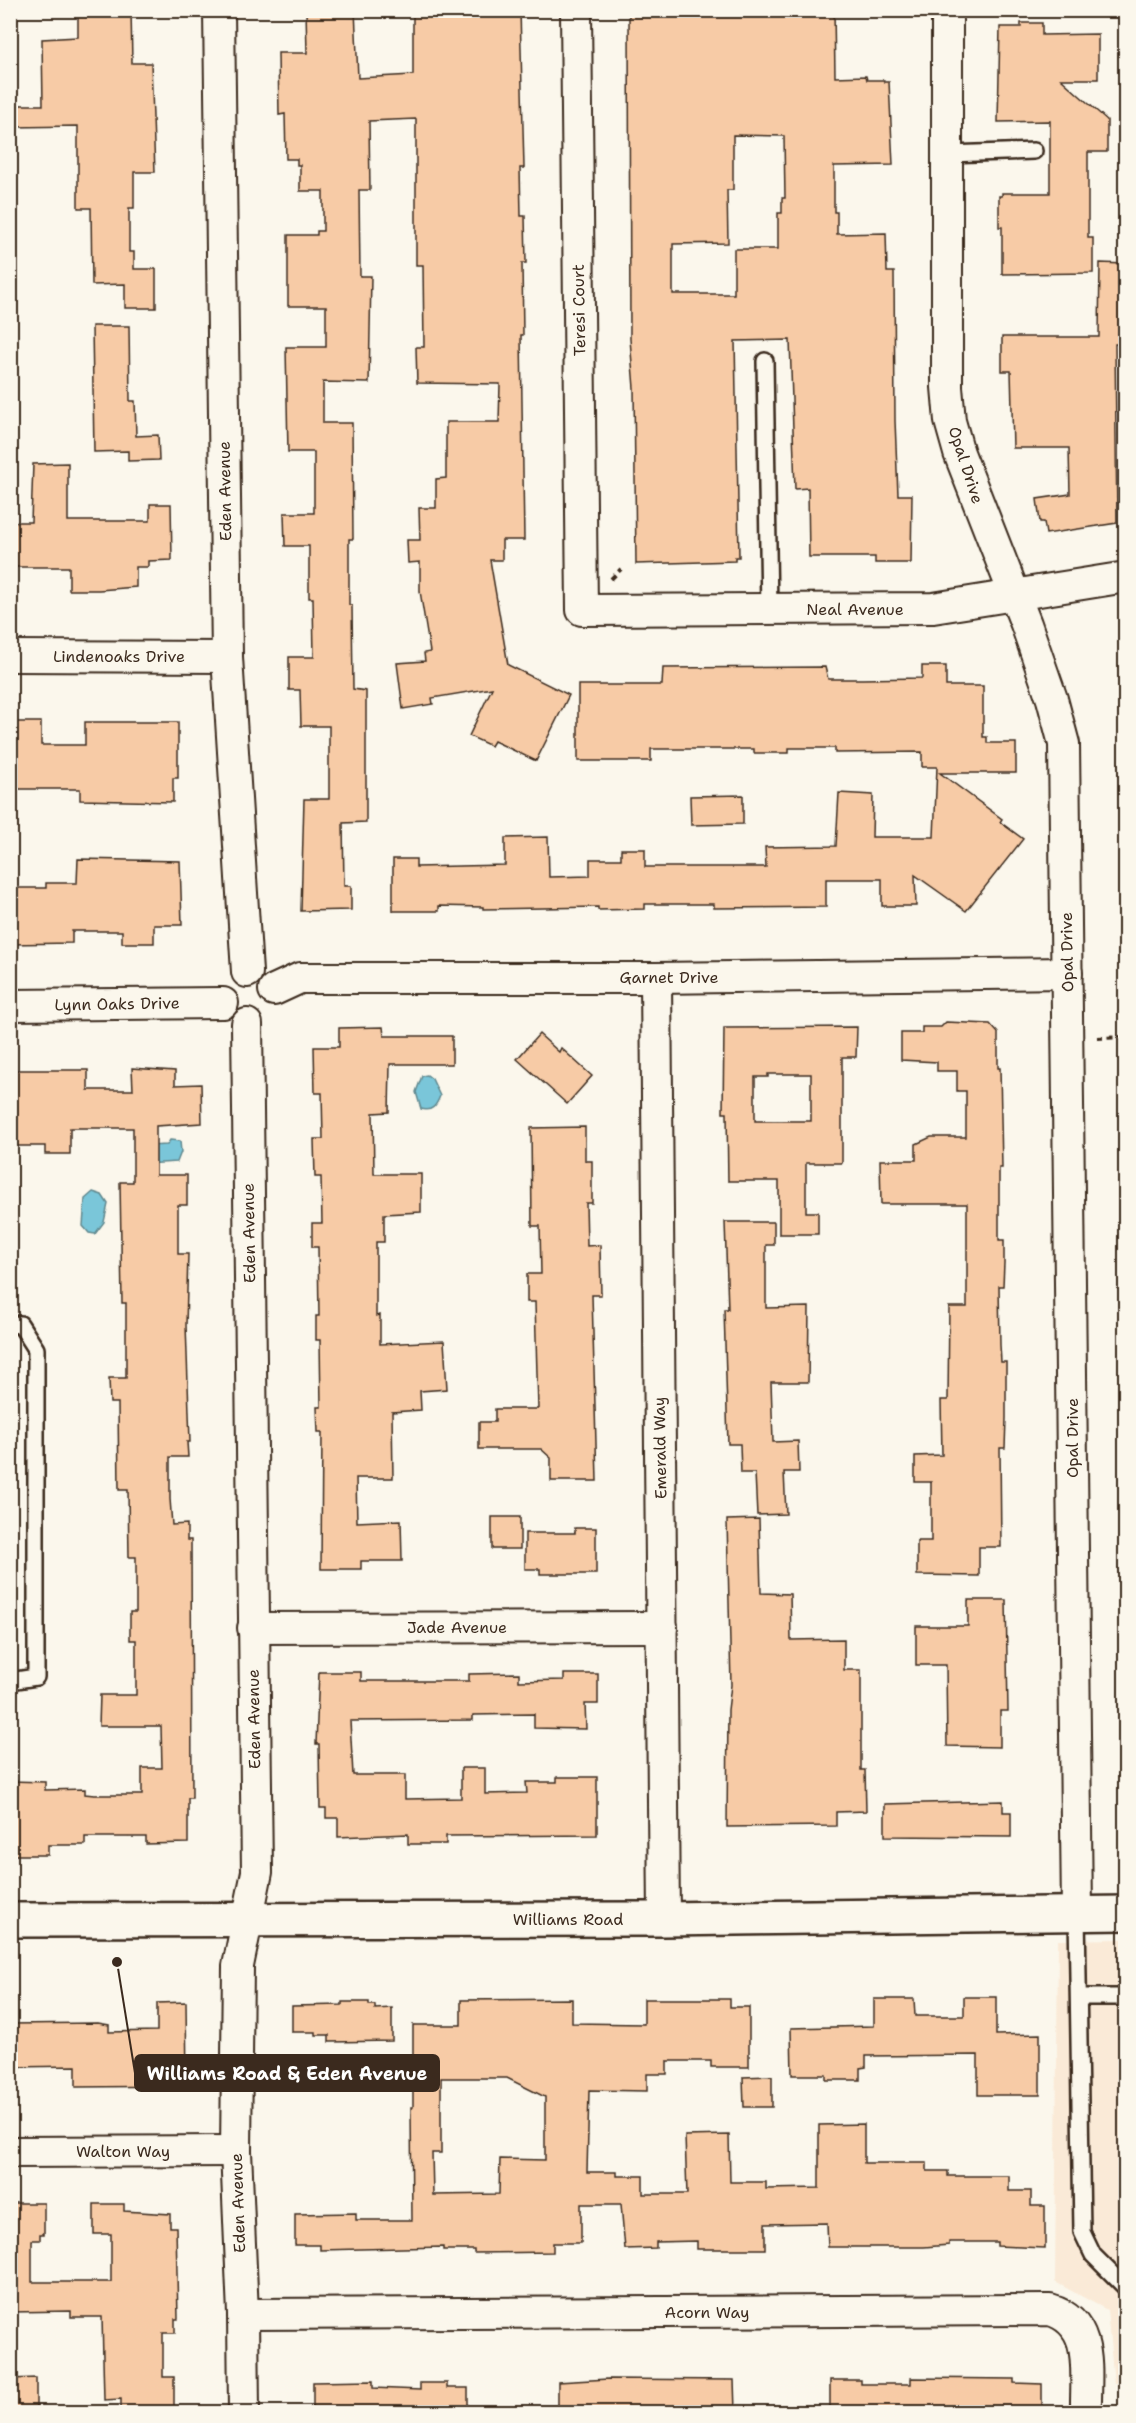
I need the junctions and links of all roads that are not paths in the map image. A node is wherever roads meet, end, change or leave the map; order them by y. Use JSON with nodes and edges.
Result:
{"nodes":[{"id":1,"x":219,"y":10,"type":"edge"},
{"id":2,"x":576,"y":10,"type":"edge"},
{"id":3,"x":947,"y":10,"type":"edge"},
{"id":4,"x":1034,"y":151,"type":"dead end"},
{"id":5,"x":949,"y":154,"type":"junction"},
{"id":6,"x":765,"y":360,"type":"dead end"},
{"id":7,"x":1125,"y":577,"type":"edge"},
{"id":8,"x":1014,"y":596,"type":"junction"},
{"id":9,"x":582,"y":610,"type":"joint"},
{"id":10,"x":769,"y":610,"type":"junction"},
{"id":11,"x":10,"y":656,"type":"edge"},
{"id":12,"x":227,"y":657,"type":"junction"},
{"id":13,"x":247,"y":972,"type":"junction"},
{"id":14,"x":1067,"y":973,"type":"junction"},
{"id":15,"x":656,"y":978,"type":"junction"},
{"id":16,"x":274,"y":990,"type":"junction"},
{"id":17,"x":223,"y":1003,"type":"junction"},
{"id":18,"x":10,"y":1005,"type":"edge"},
{"id":19,"x":247,"y":1024,"type":"junction"},
{"id":20,"x":10,"y":1325,"type":"edge"},
{"id":21,"x":662,"y":1627,"type":"junction"},
{"id":22,"x":253,"y":1628,"type":"junction"},
{"id":23,"x":10,"y":1681,"type":"edge"},
{"id":24,"x":1077,"y":1913,"type":"junction"},
{"id":25,"x":1125,"y":1913,"type":"edge"},
{"id":26,"x":664,"y":1919,"type":"junction"},
{"id":27,"x":10,"y":1920,"type":"edge"},
{"id":28,"x":247,"y":1921,"type":"junction"},
{"id":29,"x":1079,"y":1997,"type":"junction"},
{"id":30,"x":1125,"y":1997,"type":"edge"},
{"id":31,"x":236,"y":2151,"type":"junction"},
{"id":32,"x":10,"y":2152,"type":"edge"},
{"id":33,"x":1125,"y":2288,"type":"edge"},
{"id":34,"x":243,"y":2314,"type":"junction"},
{"id":35,"x":244,"y":2412,"type":"edge"},
{"id":36,"x":1086,"y":2412,"type":"edge"}],
"edges":[{"from":1,"to":12,"type":"street","name":"Eden Avenue"},
{"from":2,"to":9,"type":"street","name":"Teresi Court"},
{"from":3,"to":5,"type":"street","name":"Opal Drive"},
{"from":4,"to":5,"type":"lane"},
{"from":5,"to":8,"type":"street","name":"Opal Drive"},
{"from":6,"to":10,"type":"lane"},
{"from":7,"to":8,"type":"street","name":"Neal Avenue"},
{"from":8,"to":10,"type":"street","name":"Neal Avenue"},
{"from":8,"to":14,"type":"street","name":"Opal Drive"},
{"from":9,"to":10,"type":"street","name":"Neal Avenue"},
{"from":11,"to":12,"type":"street","name":"Lindenoaks Drive"},
{"from":12,"to":13,"type":"street","name":"Eden Avenue"},
{"from":13,"to":16,"type":"street"},
{"from":13,"to":17,"type":"street"},
{"from":14,"to":15,"type":"street","name":"Garnet Drive"},
{"from":14,"to":24,"type":"street","name":"Opal Drive"},
{"from":15,"to":16,"type":"street","name":"Garnet Drive"},
{"from":15,"to":21,"type":"street","name":"Emerald Way"},
{"from":16,"to":19,"type":"street"},
{"from":17,"to":18,"type":"street","name":"Lynn Oaks Drive"},
{"from":17,"to":19,"type":"street"},
{"from":19,"to":22,"type":"street","name":"Eden Avenue"},
{"from":20,"to":23,"type":"lane"},
{"from":21,"to":22,"type":"street","name":"Jade Avenue"},
{"from":21,"to":26,"type":"street","name":"Emerald Way"},
{"from":22,"to":28,"type":"street","name":"Eden Avenue"},
{"from":24,"to":25,"type":"street","name":"Williams Road"},
{"from":24,"to":26,"type":"street","name":"Williams Road"},
{"from":24,"to":29,"type":"lane"},
{"from":26,"to":28,"type":"street","name":"Williams Road"},
{"from":27,"to":28,"type":"street","name":"Williams Road"},
{"from":28,"to":31,"type":"street","name":"Eden Avenue"},
{"from":29,"to":30,"type":"lane"},
{"from":29,"to":33,"type":"lane"},
{"from":31,"to":32,"type":"street","name":"Walton Way"},
{"from":31,"to":34,"type":"street","name":"Eden Avenue"},
{"from":34,"to":35,"type":"street","name":"Eden Avenue"},
{"from":34,"to":36,"type":"street","name":"Acorn Way"}]}
